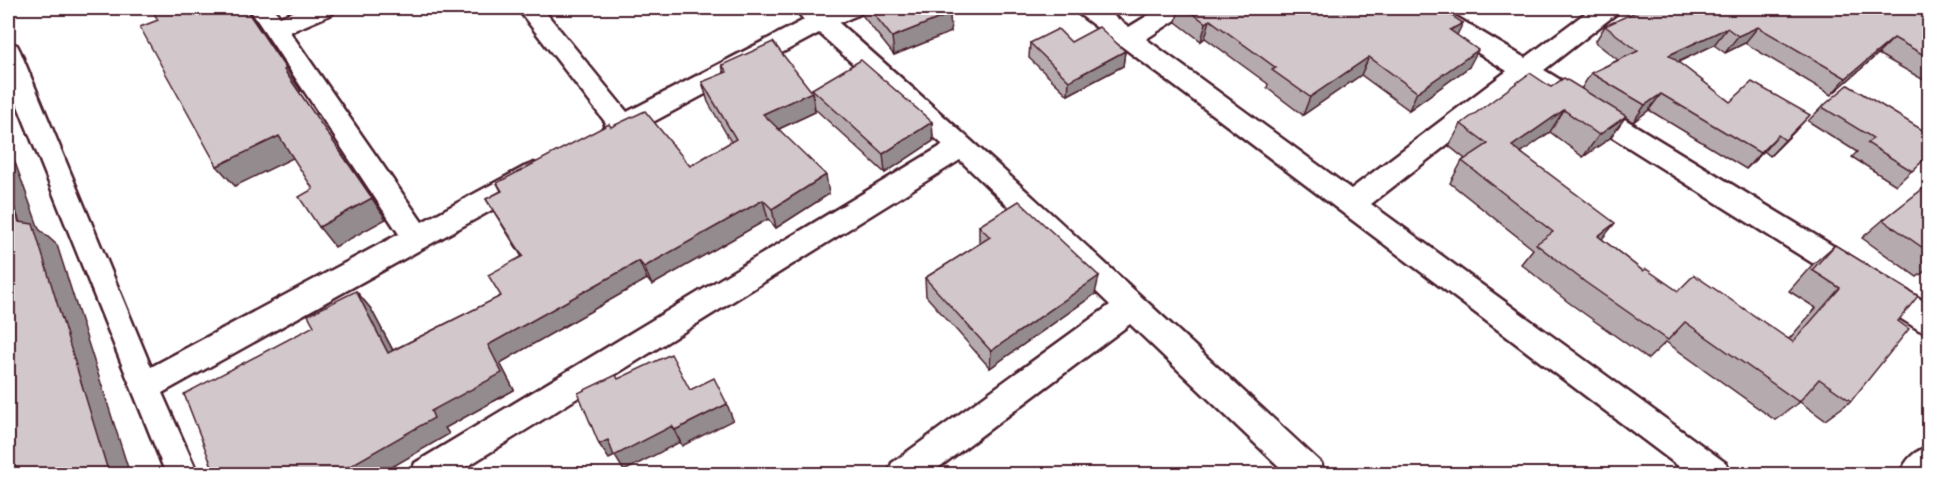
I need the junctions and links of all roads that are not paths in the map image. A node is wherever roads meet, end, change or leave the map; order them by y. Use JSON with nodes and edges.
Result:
{"nodes":[{"id":1,"x":324,"y":8,"type":"edge"},
{"id":2,"x":529,"y":8,"type":"edge"},
{"id":3,"x":852,"y":8,"type":"edge"},
{"id":4,"x":1086,"y":8,"type":"edge"},
{"id":5,"x":1178,"y":8,"type":"edge"},
{"id":6,"x":1424,"y":8,"type":"edge"},
{"id":7,"x":1608,"y":8,"type":"edge"},
{"id":8,"x":812,"y":15,"type":"edge"},
{"id":9,"x":269,"y":18,"type":"edge"},
{"id":10,"x":1129,"y":39,"type":"junction"},
{"id":11,"x":8,"y":51,"type":"edge"},
{"id":12,"x":1525,"y":70,"type":"junction"},
{"id":13,"x":623,"y":126,"type":"junction"},
{"id":14,"x":592,"y":143,"type":"edge"},
{"id":15,"x":962,"y":146,"type":"junction"},
{"id":16,"x":561,"y":159,"type":"edge"},
{"id":17,"x":1352,"y":203,"type":"junction"},
{"id":18,"x":416,"y":236,"type":"junction"},
{"id":19,"x":1132,"y":305,"type":"junction"},
{"id":20,"x":1929,"y":321,"type":"edge"},
{"id":21,"x":144,"y":387,"type":"junction"},
{"id":22,"x":1929,"y":463,"type":"edge"},
{"id":23,"x":182,"y":474,"type":"edge"},
{"id":24,"x":427,"y":474,"type":"edge"},
{"id":25,"x":904,"y":474,"type":"edge"},
{"id":26,"x":1309,"y":474,"type":"edge"},
{"id":27,"x":1714,"y":474,"type":"edge"},
{"id":28,"x":1918,"y":474,"type":"edge"}],
"edges":[{"from":1,"to":9,"type":"street"},
{"from":2,"to":13,"type":"street"},
{"from":3,"to":8,"type":"street"},
{"from":4,"to":10,"type":"street"},
{"from":5,"to":10,"type":"street"},
{"from":6,"to":12,"type":"street"},
{"from":7,"to":12,"type":"street"},
{"from":8,"to":13,"type":"street"},
{"from":8,"to":15,"type":"street"},
{"from":9,"to":18,"type":"street"},
{"from":10,"to":17,"type":"street"},
{"from":11,"to":21,"type":"street"},
{"from":12,"to":17,"type":"street"},
{"from":12,"to":20,"type":"street"},
{"from":13,"to":14,"type":"street"},
{"from":15,"to":19,"type":"street"},
{"from":15,"to":24,"type":"street"},
{"from":16,"to":18,"type":"street"},
{"from":17,"to":27,"type":"street"},
{"from":18,"to":21,"type":"street"},
{"from":19,"to":25,"type":"street"},
{"from":19,"to":26,"type":"street"},
{"from":21,"to":23,"type":"street"},
{"from":22,"to":28,"type":"street"}]}
